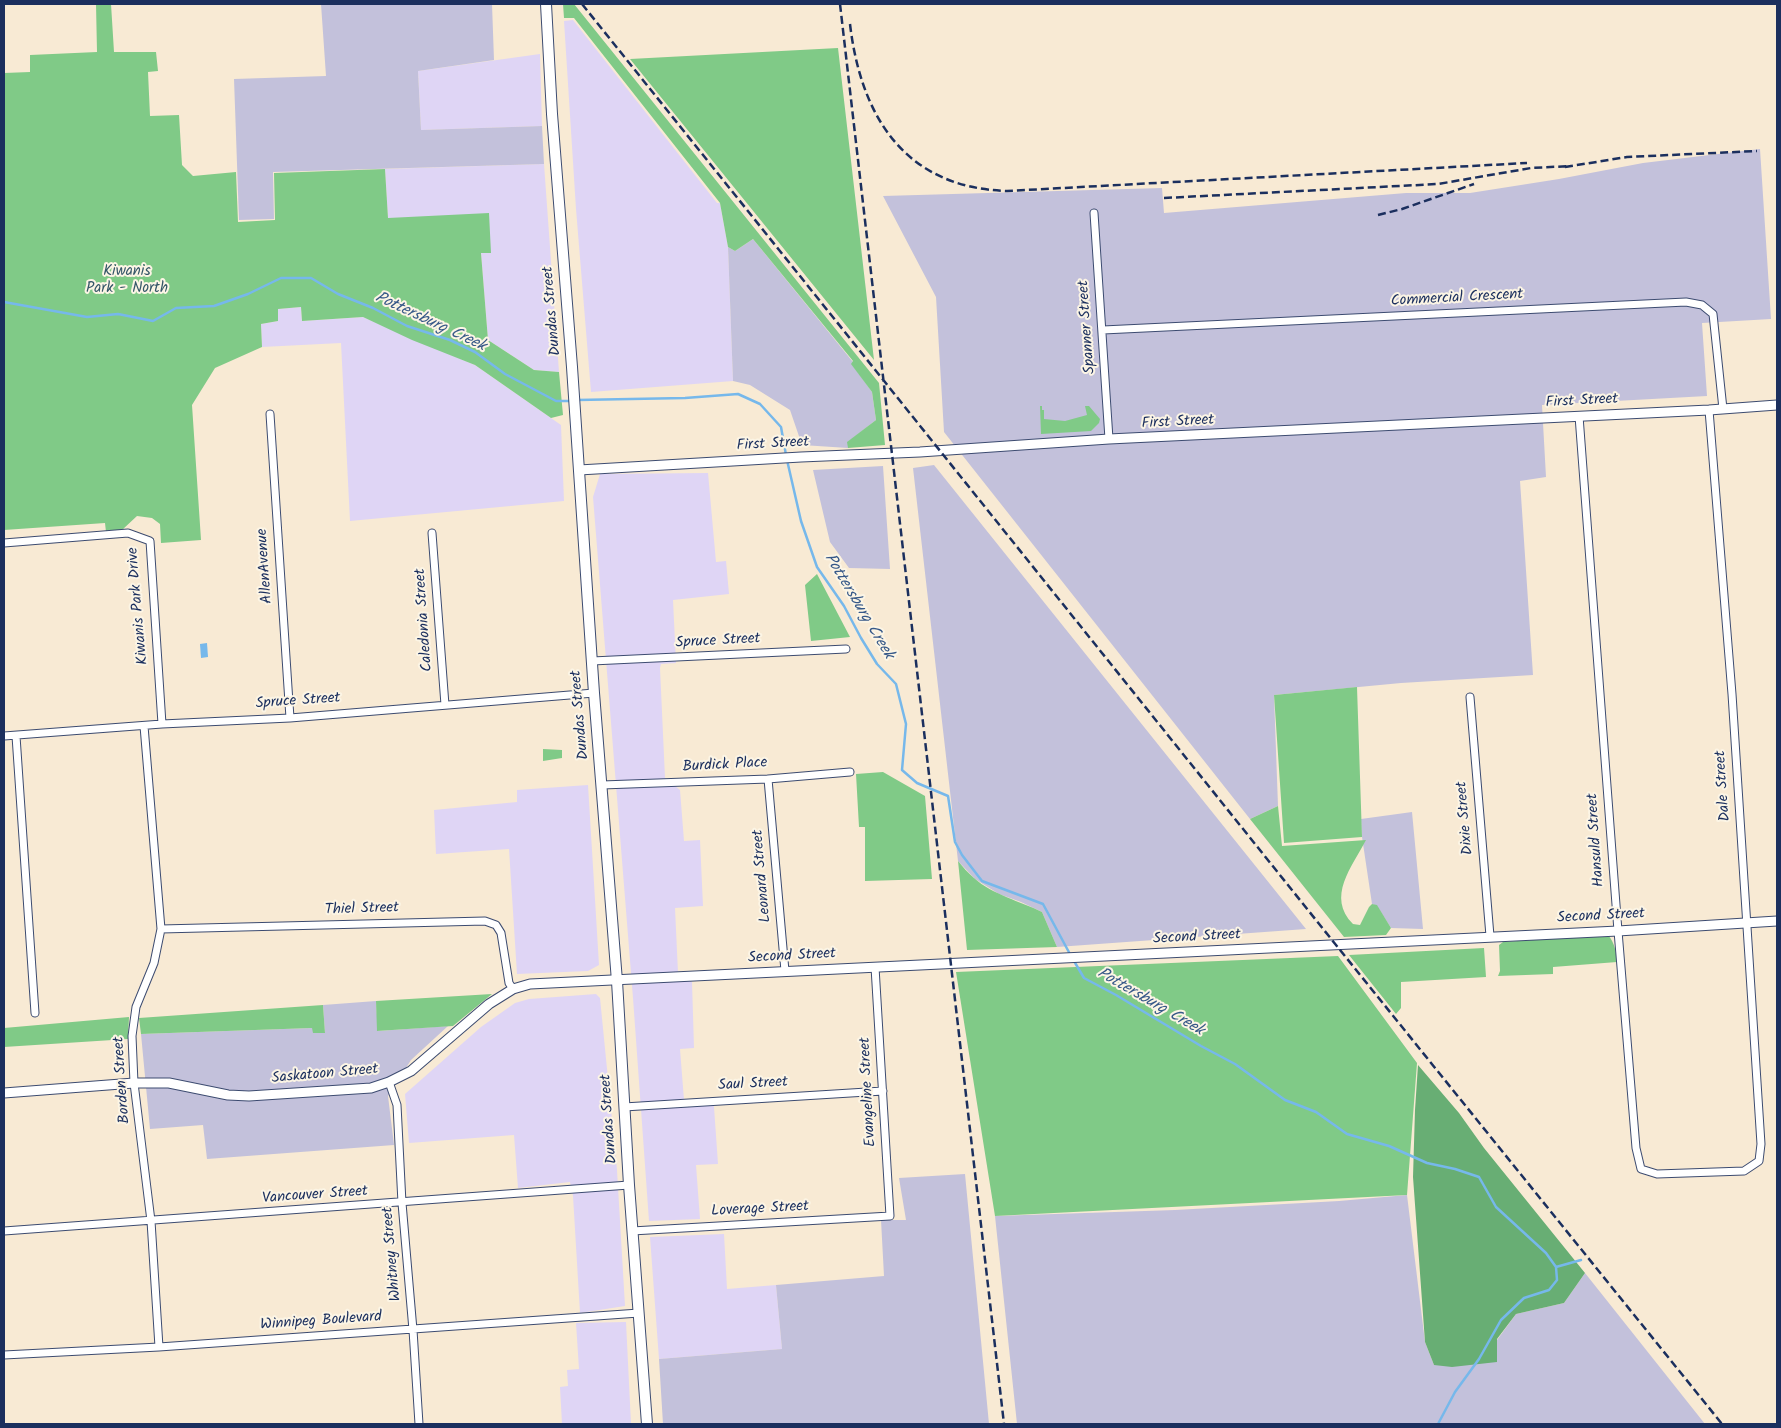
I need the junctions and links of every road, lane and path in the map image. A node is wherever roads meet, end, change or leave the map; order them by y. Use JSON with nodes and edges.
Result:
{"nodes":[{"id":1,"x":546,"y":4,"type":"edge"},
{"id":2,"x":1094,"y":213,"type":"dead end"},
{"id":3,"x":1102,"y":330,"type":"junction"},
{"id":4,"x":1777,"y":405,"type":"edge"},
{"id":5,"x":1723,"y":409,"type":"junction"},
{"id":6,"x":1709,"y":410,"type":"junction"},
{"id":7,"x":270,"y":414,"type":"dead end"},
{"id":8,"x":1579,"y":416,"type":"junction"},
{"id":9,"x":1109,"y":439,"type":"junction"},
{"id":10,"x":580,"y":470,"type":"junction"},
{"id":11,"x":432,"y":533,"type":"dead end"},
{"id":12,"x":4,"y":543,"type":"edge"},
{"id":13,"x":846,"y":649,"type":"dead end"},
{"id":14,"x":592,"y":661,"type":"junction"},
{"id":15,"x":594,"y":693,"type":"junction"},
{"id":16,"x":1470,"y":697,"type":"dead end"},
{"id":17,"x":445,"y":705,"type":"junction"},
{"id":18,"x":290,"y":718,"type":"junction"},
{"id":19,"x":162,"y":724,"type":"junction"},
{"id":20,"x":144,"y":726,"type":"junction"},
{"id":21,"x":4,"y":736,"type":"edge"},
{"id":22,"x":16,"y":736,"type":"junction"},
{"id":23,"x":850,"y":772,"type":"dead end"},
{"id":24,"x":768,"y":778,"type":"junction"},
{"id":25,"x":602,"y":786,"type":"junction"},
{"id":26,"x":1777,"y":921,"type":"edge"},
{"id":27,"x":1747,"y":922,"type":"junction"},
{"id":28,"x":161,"y":929,"type":"junction"},
{"id":29,"x":1618,"y":931,"type":"junction"},
{"id":30,"x":1490,"y":936,"type":"junction"},
{"id":31,"x":875,"y":967,"type":"junction"},
{"id":32,"x":785,"y":971,"type":"junction"},
{"id":33,"x":617,"y":980,"type":"junction"},
{"id":34,"x":513,"y":989,"type":"junction"},
{"id":35,"x":35,"y":1013,"type":"dead end"},
{"id":36,"x":389,"y":1082,"type":"junction"},
{"id":37,"x":134,"y":1083,"type":"junction"},
{"id":38,"x":883,"y":1091,"type":"junction"},
{"id":39,"x":4,"y":1094,"type":"edge"},
{"id":40,"x":624,"y":1107,"type":"junction"},
{"id":41,"x":1759,"y":1161,"type":"joint"},
{"id":42,"x":629,"y":1186,"type":"junction"},
{"id":43,"x":402,"y":1203,"type":"junction"},
{"id":44,"x":890,"y":1216,"type":"joint"},
{"id":45,"x":151,"y":1221,"type":"junction"},
{"id":46,"x":4,"y":1231,"type":"edge"},
{"id":47,"x":632,"y":1231,"type":"junction"},
{"id":48,"x":639,"y":1314,"type":"junction"},
{"id":49,"x":413,"y":1330,"type":"junction"},
{"id":50,"x":159,"y":1347,"type":"junction"},
{"id":51,"x":4,"y":1355,"type":"edge"},
{"id":52,"x":419,"y":1424,"type":"edge"},
{"id":53,"x":647,"y":1424,"type":"edge"}],
"edges":[{"from":1,"to":10,"type":"main road","name":"Dundas Street"},
{"from":2,"to":3,"type":"street","name":"Spanner Street"},
{"from":3,"to":5,"type":"street","name":"Commercial Crescent"},
{"from":3,"to":9,"type":"street","name":"Spanner Street"},
{"from":4,"to":5,"type":"street","name":"First Street"},
{"from":5,"to":6,"type":"street","name":"First Street"},
{"from":6,"to":8,"type":"street","name":"First Street"},
{"from":6,"to":27,"type":"street","name":"Dale Street"},
{"from":7,"to":18,"type":"street","name":"AllenAvenue"},
{"from":8,"to":9,"type":"street","name":"First Street"},
{"from":8,"to":29,"type":"street","name":"Hansuld Street"},
{"from":9,"to":10,"type":"street","name":"First Street"},
{"from":10,"to":14,"type":"main road","name":"Dundas Street"},
{"from":11,"to":17,"type":"street","name":"Caledonia Street"},
{"from":12,"to":19,"type":"street","name":"Kiwanis Park Drive"},
{"from":13,"to":14,"type":"street","name":"Spruce Street"},
{"from":14,"to":15,"type":"main road","name":"Dundas Street"},
{"from":15,"to":17,"type":"street","name":"Spruce Street"},
{"from":15,"to":25,"type":"main road","name":"Dundas Street"},
{"from":16,"to":30,"type":"street","name":"Dixie Street"},
{"from":17,"to":18,"type":"street","name":"Spruce Street"},
{"from":18,"to":19,"type":"street","name":"Spruce Street"},
{"from":19,"to":20,"type":"street","name":"Spruce Street"},
{"from":20,"to":22,"type":"street","name":"Spruce Street"},
{"from":20,"to":28,"type":"street","name":"Borden Street"},
{"from":21,"to":22,"type":"street","name":"Spruce Street"},
{"from":22,"to":35,"type":"street"},
{"from":23,"to":24,"type":"street","name":"Burdick Place"},
{"from":24,"to":25,"type":"street","name":"Burdick Place"},
{"from":24,"to":32,"type":"street","name":"Leonard Street"},
{"from":25,"to":33,"type":"main road","name":"Dundas Street"},
{"from":26,"to":27,"type":"street","name":"Second Street"},
{"from":27,"to":29,"type":"street","name":"Second Street"},
{"from":27,"to":41,"type":"street","name":"Dale Street"},
{"from":28,"to":34,"type":"street","name":"Thiel Street"},
{"from":28,"to":37,"type":"street","name":"Borden Street"},
{"from":29,"to":30,"type":"street","name":"Second Street"},
{"from":29,"to":41,"type":"street","name":"Hansuld Street"},
{"from":30,"to":31,"type":"street","name":"Second Street"},
{"from":31,"to":32,"type":"street","name":"Second Street"},
{"from":31,"to":38,"type":"street","name":"Evangeline Street"},
{"from":32,"to":33,"type":"street","name":"Second Street"},
{"from":33,"to":34,"type":"street","name":"Saskatoon Street"},
{"from":33,"to":40,"type":"main road","name":"Dundas Street"},
{"from":34,"to":36,"type":"street","name":"Saskatoon Street"},
{"from":36,"to":37,"type":"street","name":"Saskatoon Street"},
{"from":36,"to":43,"type":"street","name":"Whitney Street"},
{"from":37,"to":39,"type":"street","name":"Saskatoon Street"},
{"from":37,"to":45,"type":"street","name":"Borden Street"},
{"from":38,"to":40,"type":"street","name":"Saul Street"},
{"from":38,"to":44,"type":"street","name":"Evangeline Street"},
{"from":40,"to":42,"type":"main road","name":"Dundas Street"},
{"from":42,"to":43,"type":"street","name":"Vancouver Street"},
{"from":42,"to":47,"type":"main road","name":"Dundas Street"},
{"from":43,"to":45,"type":"street","name":"Vancouver Street"},
{"from":43,"to":49,"type":"street","name":"Whitney Street"},
{"from":44,"to":47,"type":"street","name":"Loverage Street"},
{"from":45,"to":46,"type":"street","name":"Vancouver Street"},
{"from":45,"to":50,"type":"street","name":"Borden Street"},
{"from":47,"to":48,"type":"main road","name":"Dundas Street"},
{"from":48,"to":49,"type":"street","name":"Winnipeg Boulevard"},
{"from":48,"to":53,"type":"main road","name":"Dundas Street"},
{"from":49,"to":50,"type":"street","name":"Winnipeg Boulevard"},
{"from":49,"to":52,"type":"street","name":"Whitney Street"},
{"from":50,"to":51,"type":"street","name":"Winnipeg Boulevard"}]}
